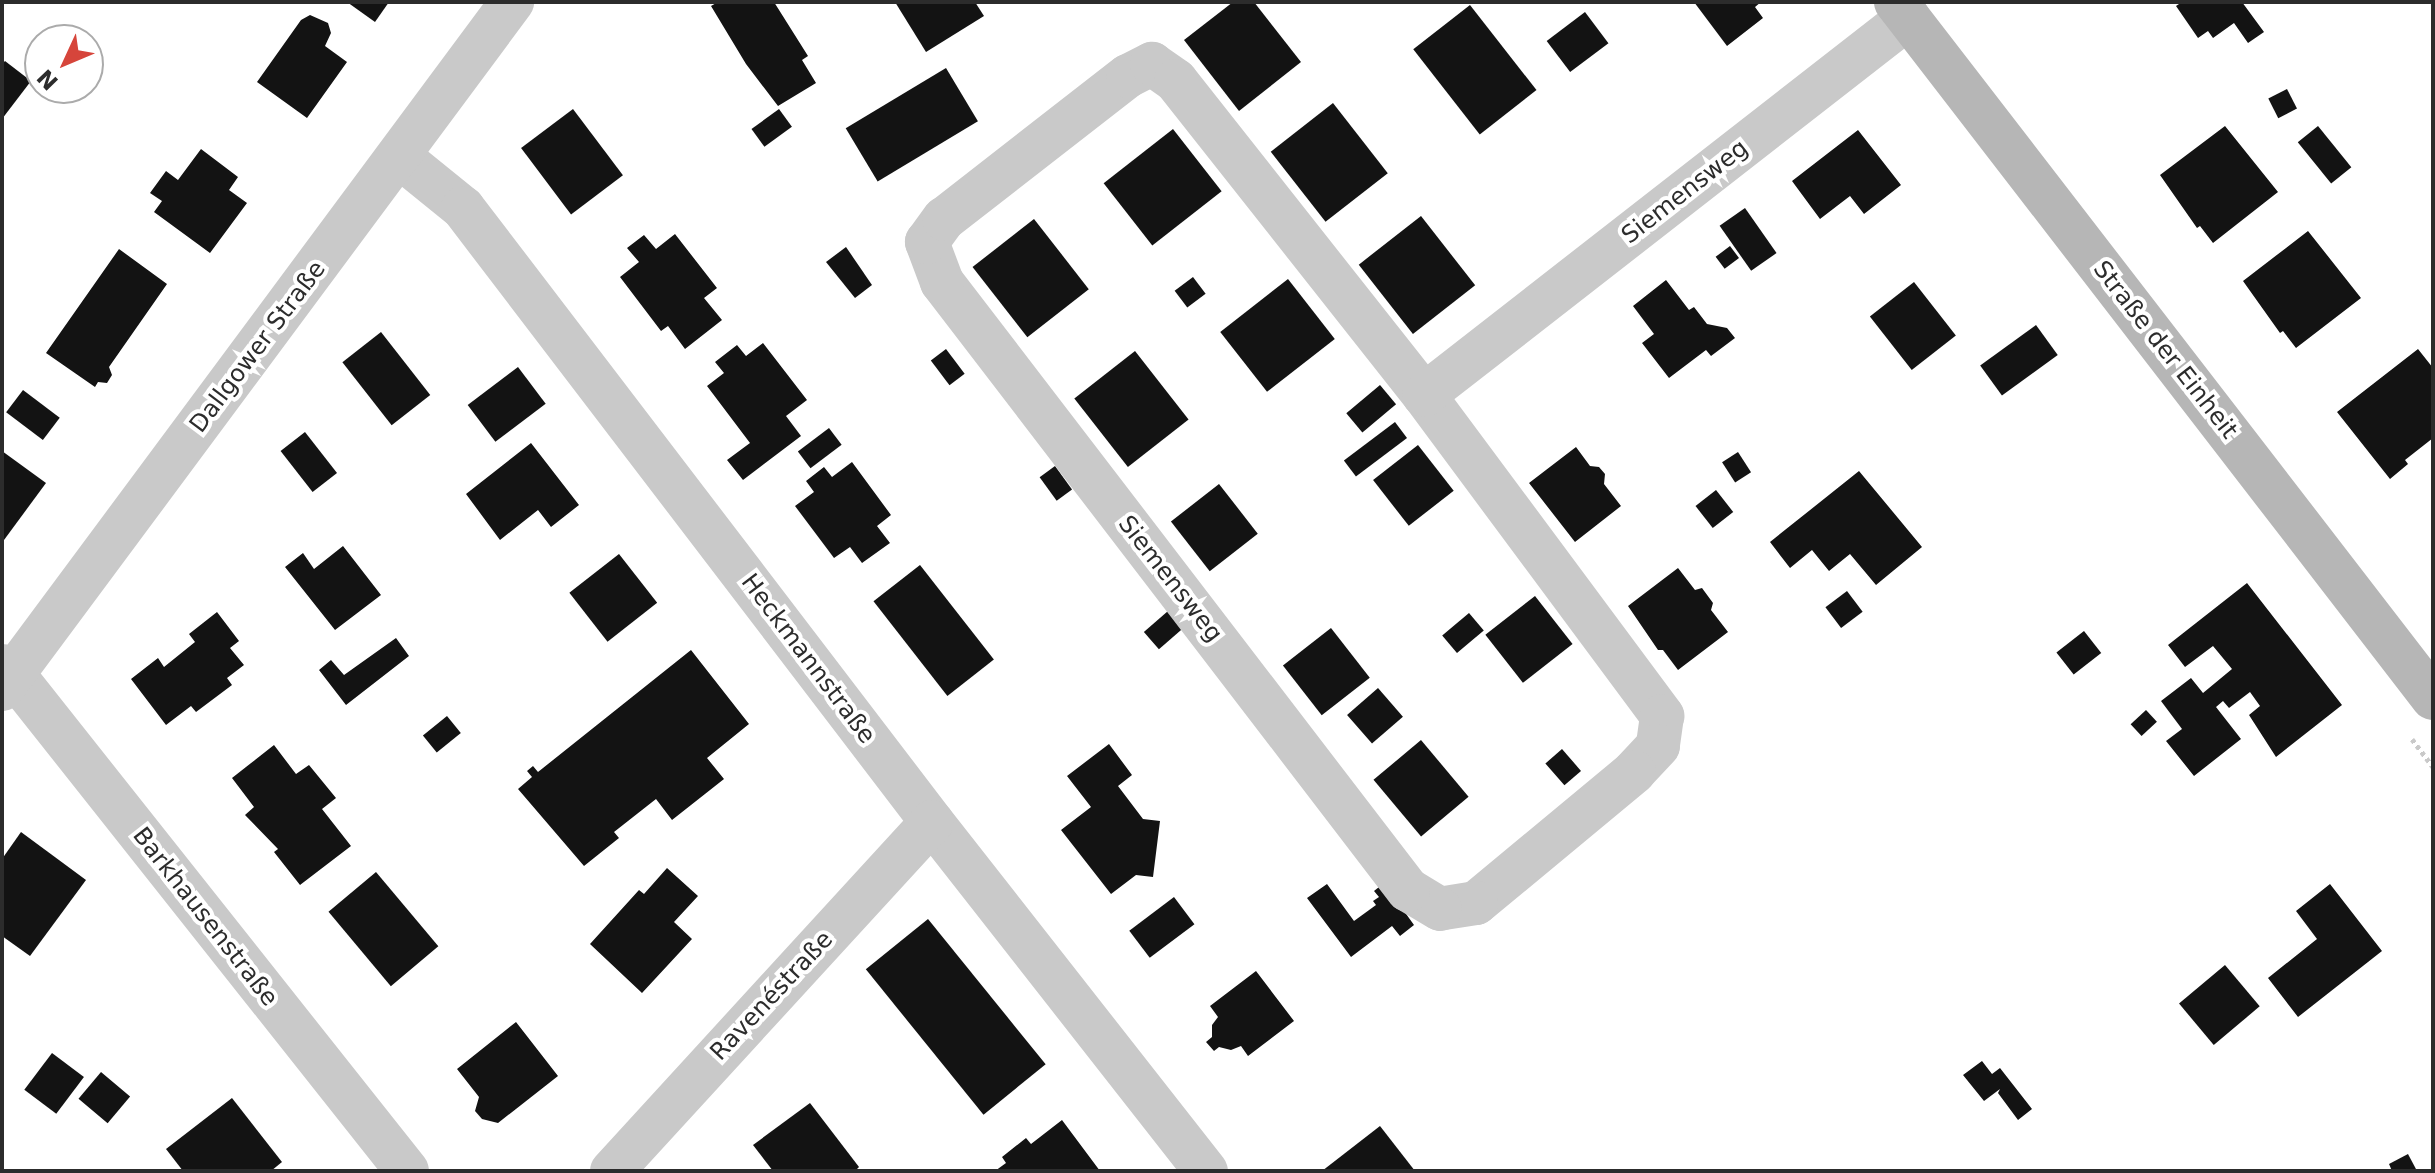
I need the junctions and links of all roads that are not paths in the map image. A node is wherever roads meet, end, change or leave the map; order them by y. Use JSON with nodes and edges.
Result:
{"nodes":[{"id":1,"x":512,"y":2,"type":"edge"},
{"id":2,"x":1902,"y":10,"type":"edge"},
{"id":3,"x":400,"y":157,"type":"junction"},
{"id":4,"x":1424,"y":395,"type":"junction"},
{"id":5,"x":6,"y":676,"type":"edge"},
{"id":6,"x":2433,"y":698,"type":"edge"},
{"id":7,"x":932,"y":822,"type":"junction"},
{"id":8,"x":407,"y":1171,"type":"edge"},
{"id":9,"x":612,"y":1171,"type":"edge"},
{"id":10,"x":1206,"y":1171,"type":"edge"}],
"edges":[{"from":1,"to":3,"type":"street","name":"Dallgower Straße"},
{"from":2,"to":4,"type":"street","name":"Siemensweg"},
{"from":2,"to":6,"type":"street","name":"Straße der Einheit"},
{"from":3,"to":5,"type":"street","name":"Dallgower Straße"},
{"from":3,"to":7,"type":"street","name":"Heckmannstraße"},
{"from":4,"to":4,"type":"street","name":"Siemensweg"},
{"from":5,"to":8,"type":"street","name":"Barkhausenstraße"},
{"from":7,"to":9,"type":"street","name":"Ravenéstraße"},
{"from":7,"to":10,"type":"street","name":"Heckmannstraße"}]}
